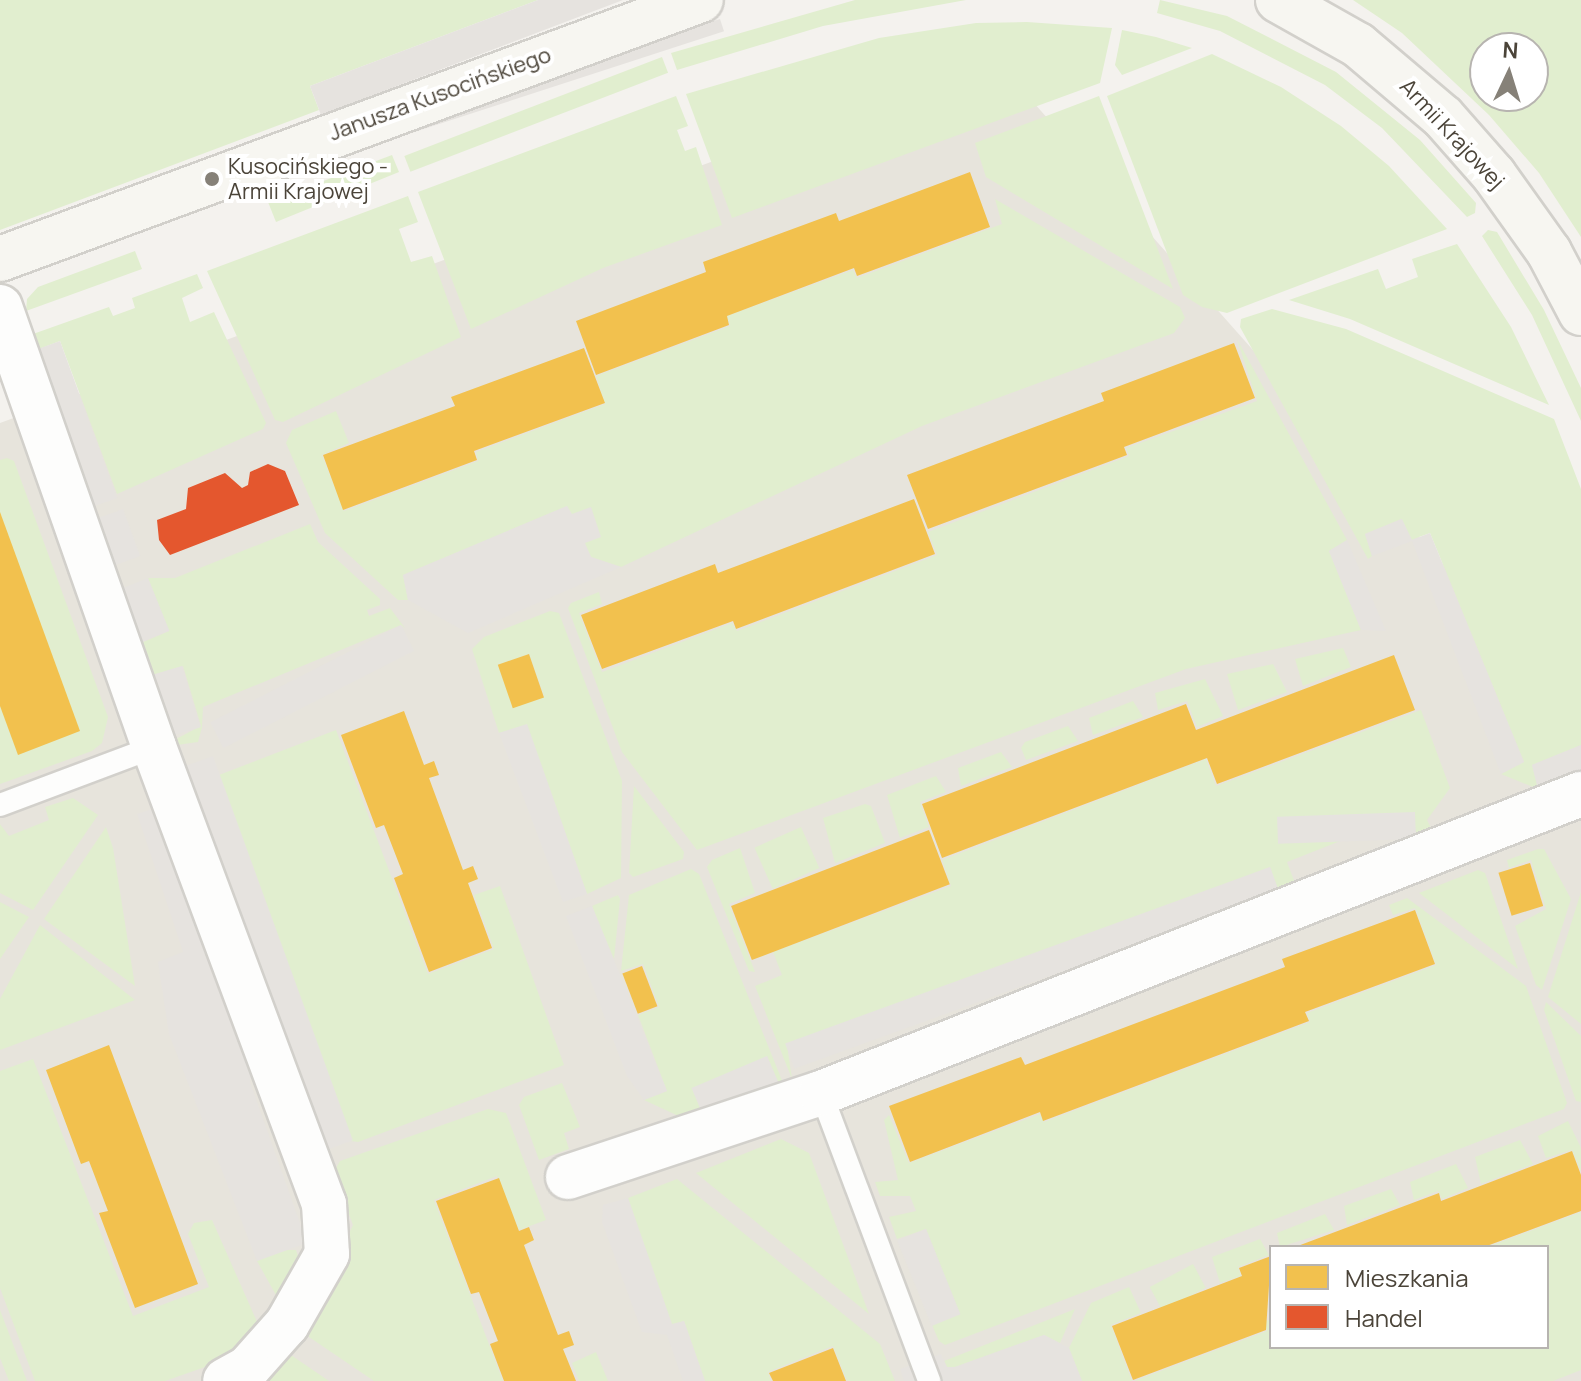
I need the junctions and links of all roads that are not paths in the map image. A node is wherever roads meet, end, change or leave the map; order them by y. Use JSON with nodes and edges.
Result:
{"nodes":[{"id":1,"x":701,"y":0,"type":"edge"},
{"id":2,"x":1278,"y":0,"type":"edge"},
{"id":3,"x":0,"y":259,"type":"edge"},
{"id":4,"x":0,"y":307,"type":"edge"},
{"id":5,"x":1581,"y":313,"type":"edge"},
{"id":6,"x":154,"y":747,"type":"junction"},
{"id":7,"x":1581,"y":794,"type":"edge"},
{"id":8,"x":0,"y":805,"type":"edge"},
{"id":9,"x":821,"y":1093,"type":"junction"},
{"id":10,"x":568,"y":1177,"type":"dead end"},
{"id":11,"x":225,"y":1381,"type":"edge"},
{"id":12,"x":929,"y":1381,"type":"edge"}],
"edges":[{"from":1,"to":3,"type":"street","name":"Janusza Kusocińskiego"},
{"from":2,"to":5,"type":"street","name":"Armii Krajowej"},
{"from":4,"to":6,"type":"street"},
{"from":6,"to":8,"type":"lane"},
{"from":6,"to":11,"type":"street"},
{"from":7,"to":9,"type":"street"},
{"from":9,"to":10,"type":"street"},
{"from":9,"to":12,"type":"lane"}]}
